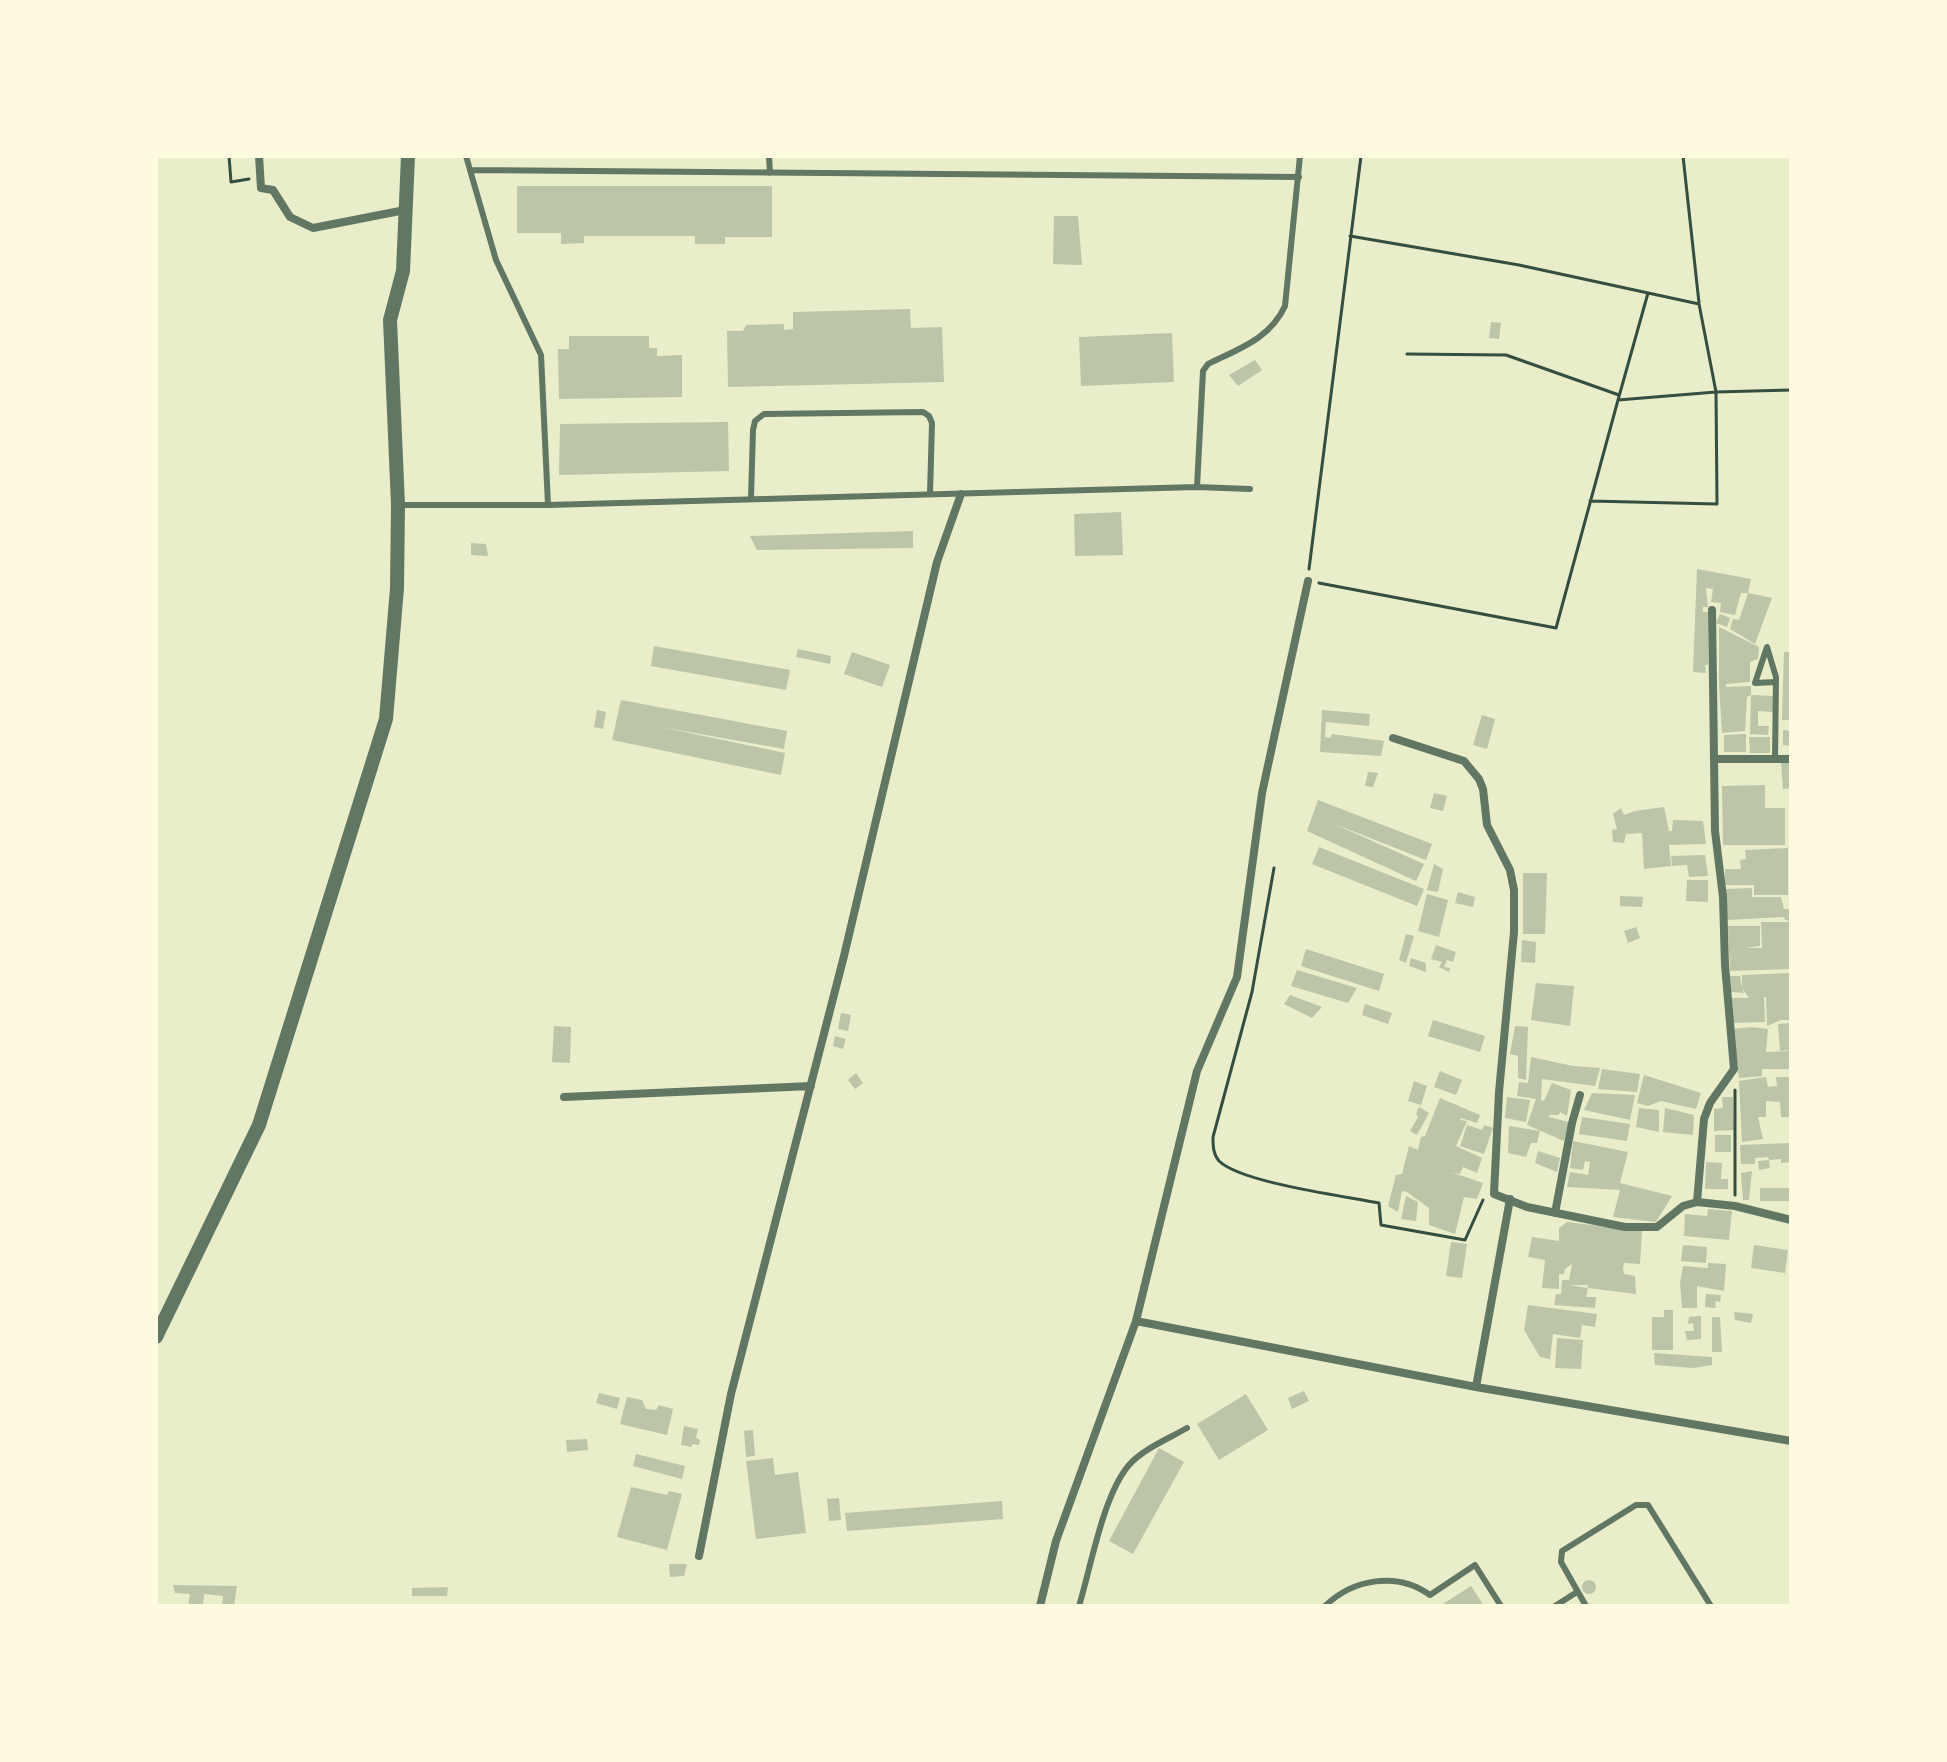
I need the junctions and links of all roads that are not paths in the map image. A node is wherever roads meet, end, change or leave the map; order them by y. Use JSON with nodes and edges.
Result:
{"nodes":[{"id":1,"x":259,"y":156,"type":"edge"},
{"id":2,"x":408,"y":156,"type":"edge"},
{"id":3,"x":466,"y":156,"type":"edge"},
{"id":4,"x":769,"y":156,"type":"edge"},
{"id":5,"x":1300,"y":156,"type":"edge"},
{"id":6,"x":470,"y":170,"type":"junction"},
{"id":7,"x":770,"y":173,"type":"junction"},
{"id":8,"x":1299,"y":177,"type":"junction"},
{"id":9,"x":405,"y":210,"type":"junction"},
{"id":10,"x":1197,"y":487,"type":"junction"},
{"id":11,"x":1250,"y":489,"type":"dead end"},
{"id":12,"x":930,"y":494,"type":"junction"},
{"id":13,"x":961,"y":494,"type":"junction"},
{"id":14,"x":751,"y":498,"type":"junction"},
{"id":15,"x":398,"y":505,"type":"junction"},
{"id":16,"x":548,"y":505,"type":"junction"},
{"id":17,"x":1308,"y":581,"type":"road end"},
{"id":18,"x":1712,"y":610,"type":"dead end"},
{"id":19,"x":1776,"y":682,"type":"junction"},
{"id":20,"x":1393,"y":738,"type":"dead end"},
{"id":21,"x":1715,"y":759,"type":"junction"},
{"id":22,"x":1791,"y":759,"type":"edge"},
{"id":23,"x":1775,"y":760,"type":"junction"},
{"id":24,"x":811,"y":1086,"type":"junction"},
{"id":25,"x":1580,"y":1095,"type":"dead end"},
{"id":26,"x":564,"y":1097,"type":"dead end"},
{"id":27,"x":1510,"y":1199,"type":"junction"},
{"id":28,"x":1697,"y":1202,"type":"junction"},
{"id":29,"x":1555,"y":1213,"type":"junction"},
{"id":30,"x":1791,"y":1220,"type":"edge"},
{"id":31,"x":1136,"y":1321,"type":"junction"},
{"id":32,"x":156,"y":1337,"type":"edge"},
{"id":33,"x":1476,"y":1387,"type":"junction"},
{"id":34,"x":1187,"y":1428,"type":"dead end"},
{"id":35,"x":1791,"y":1441,"type":"edge"},
{"id":36,"x":699,"y":1556,"type":"dead end"},
{"id":37,"x":1577,"y":1592,"type":"junction"},
{"id":38,"x":1040,"y":1606,"type":"edge"},
{"id":39,"x":1079,"y":1606,"type":"edge"},
{"id":40,"x":1325,"y":1606,"type":"edge"},
{"id":41,"x":1501,"y":1606,"type":"edge"},
{"id":42,"x":1555,"y":1606,"type":"edge"},
{"id":43,"x":1586,"y":1606,"type":"edge"},
{"id":44,"x":1711,"y":1606,"type":"edge"}],
"edges":[{"from":1,"to":9,"type":"street"},
{"from":2,"to":9,"type":"street"},
{"from":3,"to":6,"type":"lane"},
{"from":4,"to":7,"type":"lane"},
{"from":5,"to":8,"type":"lane"},
{"from":6,"to":7,"type":"lane"},
{"from":6,"to":16,"type":"lane"},
{"from":7,"to":8,"type":"lane"},
{"from":8,"to":10,"type":"lane"},
{"from":9,"to":15,"type":"street"},
{"from":10,"to":11,"type":"lane"},
{"from":10,"to":13,"type":"lane"},
{"from":12,"to":13,"type":"lane"},
{"from":12,"to":14,"type":"lane"},
{"from":12,"to":14,"type":"lane"},
{"from":13,"to":24,"type":"street"},
{"from":14,"to":16,"type":"lane"},
{"from":15,"to":16,"type":"lane"},
{"from":15,"to":32,"type":"street"},
{"from":17,"to":31,"type":"street"},
{"from":18,"to":21,"type":"street"},
{"from":19,"to":19,"type":"lane"},
{"from":19,"to":23,"type":"lane"},
{"from":20,"to":27,"type":"street"},
{"from":21,"to":23,"type":"street"},
{"from":21,"to":28,"type":"street"},
{"from":22,"to":23,"type":"street"},
{"from":24,"to":26,"type":"street"},
{"from":24,"to":36,"type":"street"},
{"from":25,"to":29,"type":"street"},
{"from":27,"to":29,"type":"street"},
{"from":27,"to":33,"type":"street"},
{"from":28,"to":29,"type":"street"},
{"from":28,"to":30,"type":"street"},
{"from":31,"to":33,"type":"street"},
{"from":31,"to":38,"type":"street"},
{"from":33,"to":35,"type":"street"},
{"from":34,"to":39,"type":"lane"},
{"from":37,"to":42,"type":"lane"},
{"from":37,"to":43,"type":"lane"},
{"from":37,"to":44,"type":"lane"},
{"from":40,"to":41,"type":"lane"}]}
